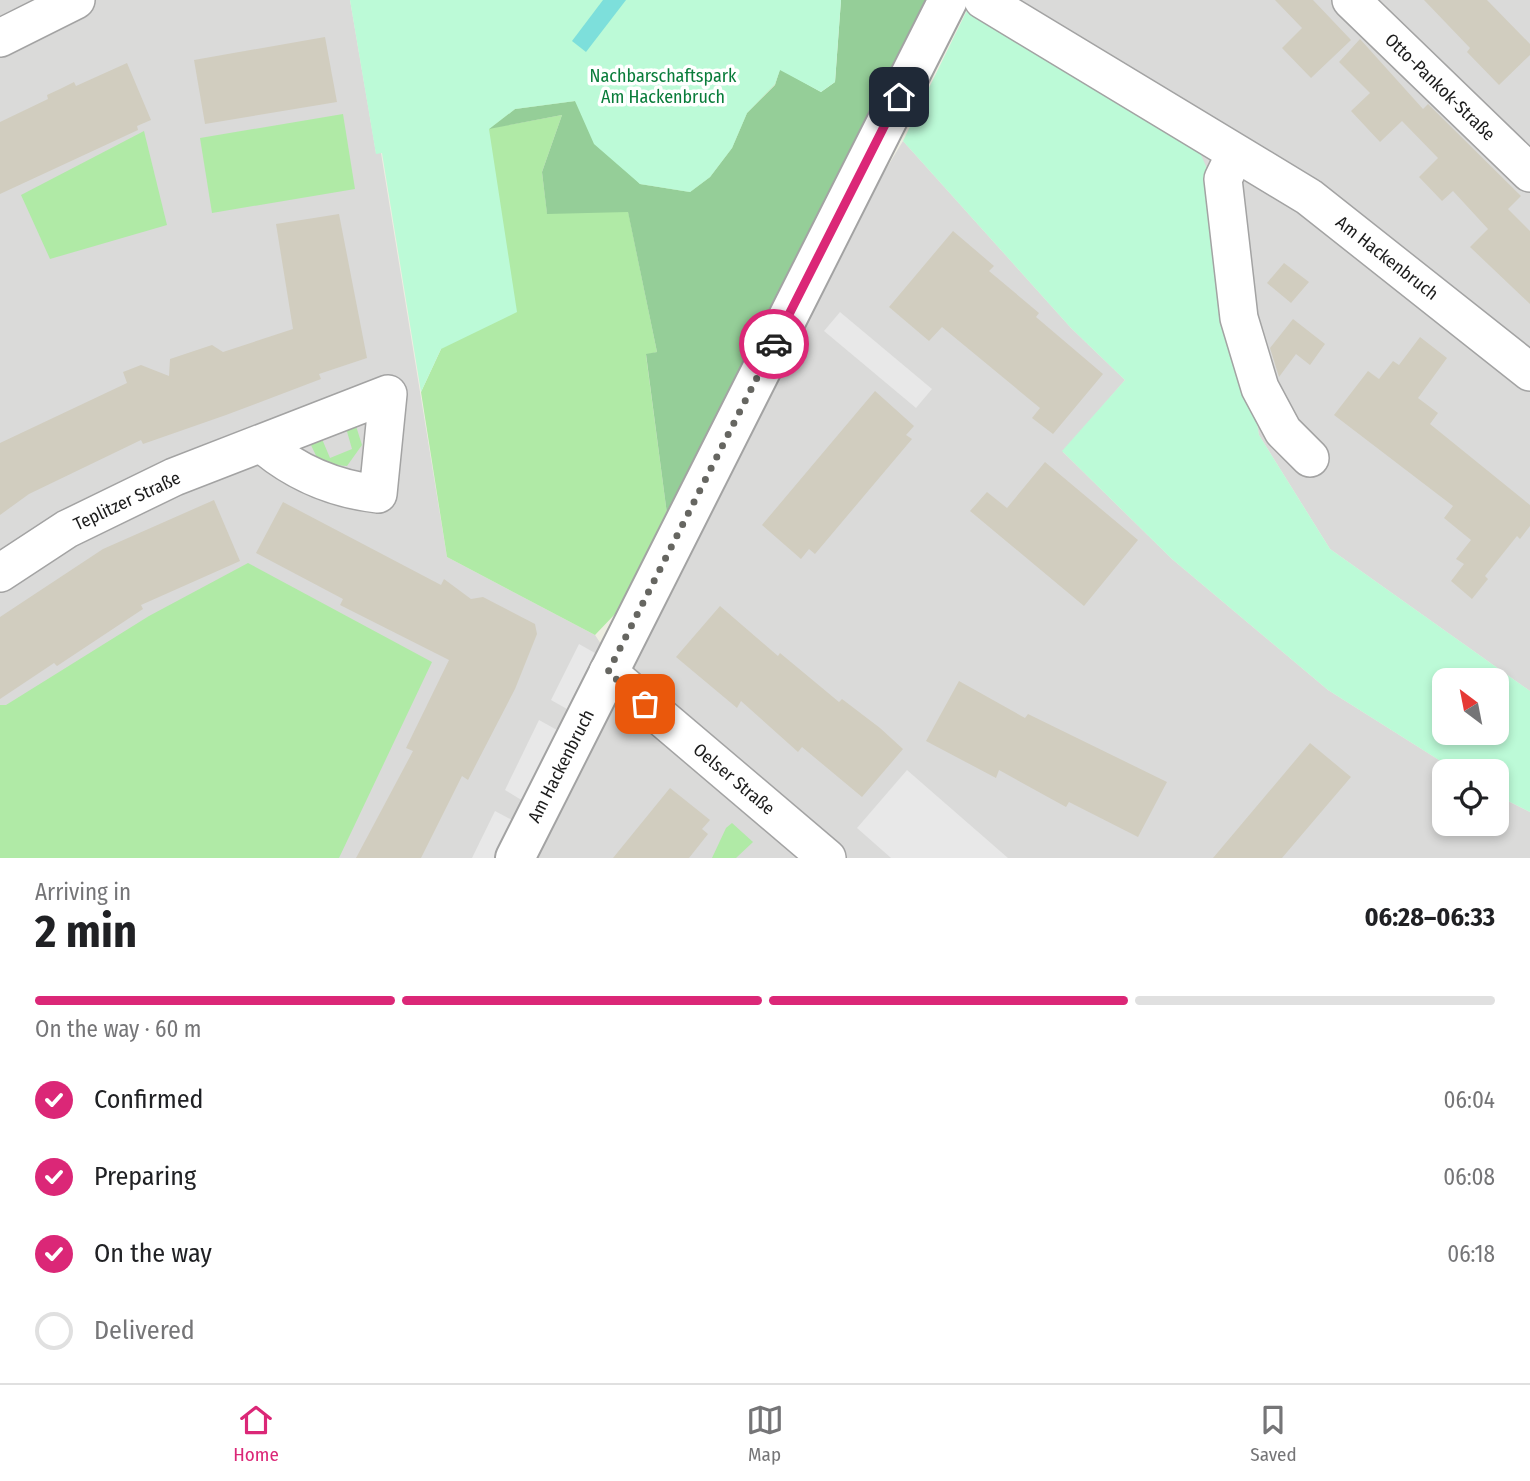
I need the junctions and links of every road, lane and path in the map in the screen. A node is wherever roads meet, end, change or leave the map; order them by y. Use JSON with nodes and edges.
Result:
{"nodes":[{"id":1,"x":948,"y":0,"type":"edge"},
{"id":2,"x":983,"y":0,"type":"edge"},
{"id":3,"x":1350,"y":0,"type":"edge"},
{"id":4,"x":65,"y":2,"type":"edge"},
{"id":5,"x":0,"y":38,"type":"edge"},
{"id":6,"x":1236,"y":154,"type":"junction"},
{"id":7,"x":1530,"y":173,"type":"edge"},
{"id":8,"x":1530,"y":372,"type":"edge"},
{"id":9,"x":262,"y":444,"type":"dead end"},
{"id":10,"x":1310,"y":458,"type":"dead end"},
{"id":11,"x":0,"y":573,"type":"edge"},
{"id":12,"x":608,"y":672,"type":"junction"},
{"id":13,"x":515,"y":858,"type":"edge"},
{"id":14,"x":827,"y":858,"type":"edge"}],
"edges":[{"from":1,"to":12,"type":"street","name":"Am Hackenbruch"},
{"from":2,"to":6,"type":"street","name":"Am Hackenbruch"},
{"from":3,"to":7,"type":"street","name":"Otto-Pankok-Straße"},
{"from":4,"to":5,"type":"street"},
{"from":6,"to":8,"type":"street","name":"Am Hackenbruch"},
{"from":6,"to":10,"type":"street"},
{"from":9,"to":11,"type":"street","name":"Teplitzer Straße"},
{"from":12,"to":13,"type":"street","name":"Am Hackenbruch"},
{"from":12,"to":14,"type":"street","name":"Oelser Straße"}]}
